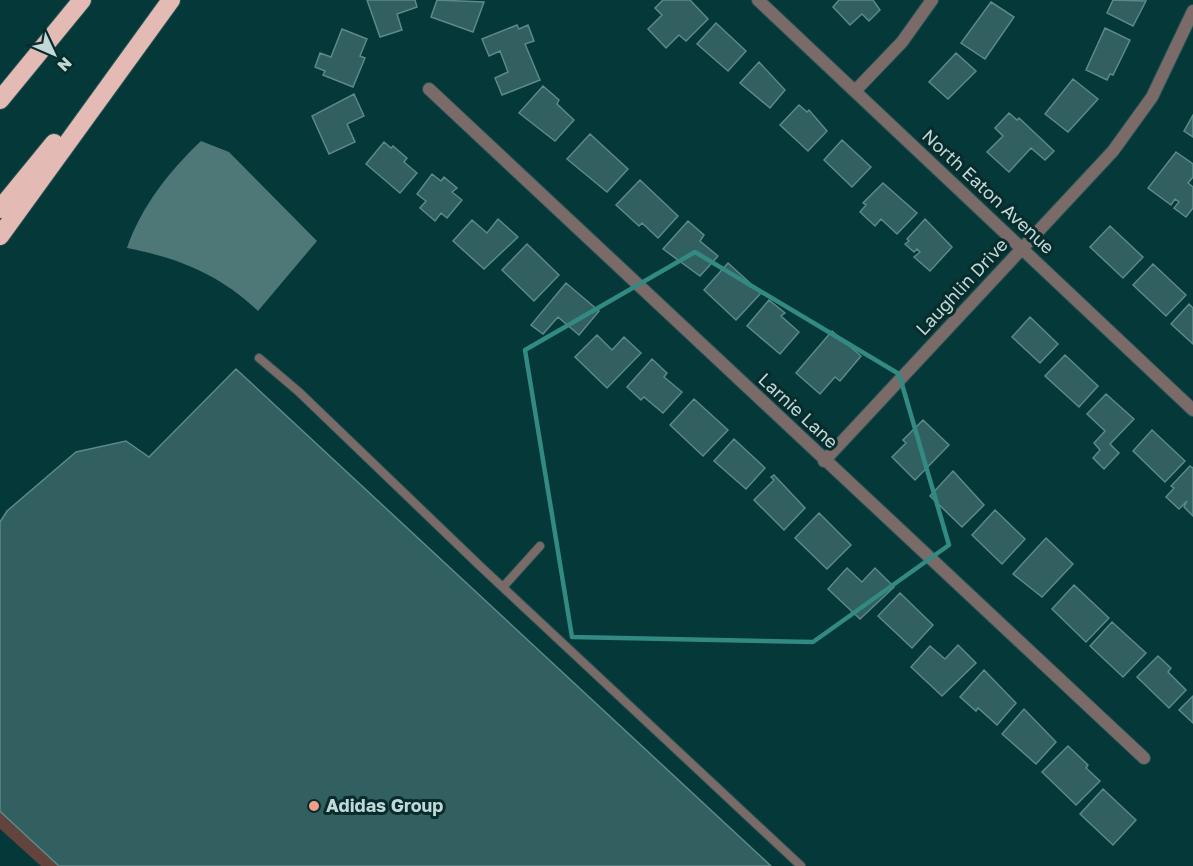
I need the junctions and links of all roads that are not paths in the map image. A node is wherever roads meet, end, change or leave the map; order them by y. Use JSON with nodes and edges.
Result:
{"nodes":[{"id":1,"x":82,"y":0,"type":"edge"},
{"id":2,"x":170,"y":0,"type":"edge"},
{"id":3,"x":758,"y":0,"type":"edge"},
{"id":4,"x":932,"y":0,"type":"edge"},
{"id":5,"x":1193,"y":11,"type":"edge"},
{"id":6,"x":429,"y":89,"type":"dead end"},
{"id":7,"x":855,"y":92,"type":"junction"},
{"id":8,"x":0,"y":100,"type":"edge"},
{"id":9,"x":0,"y":209,"type":"edge"},
{"id":10,"x":0,"y":236,"type":"edge"},
{"id":11,"x":1022,"y":248,"type":"junction"},
{"id":12,"x":260,"y":358,"type":"dead end"},
{"id":13,"x":1193,"y":410,"type":"edge"},
{"id":14,"x":824,"y":461,"type":"junction"},
{"id":15,"x":540,"y":546,"type":"dead end"},
{"id":16,"x":503,"y":587,"type":"junction"},
{"id":17,"x":1144,"y":758,"type":"dead end"},
{"id":18,"x":801,"y":866,"type":"edge"}],
"edges":[{"from":1,"to":8,"type":"highway"},
{"from":2,"to":9,"type":"highway"},
{"from":2,"to":10,"type":"highway"},
{"from":3,"to":7,"type":"street","name":"North Eaton Avenue"},
{"from":4,"to":7,"type":"street"},
{"from":5,"to":11,"type":"street","name":"Laughlin Drive"},
{"from":6,"to":14,"type":"street","name":"Larnie Lane"},
{"from":7,"to":11,"type":"street","name":"North Eaton Avenue"},
{"from":11,"to":13,"type":"street","name":"North Eaton Avenue"},
{"from":11,"to":14,"type":"street","name":"Laughlin Drive"},
{"from":12,"to":16,"type":"lane"},
{"from":14,"to":17,"type":"street","name":"Larnie Lane"},
{"from":15,"to":16,"type":"lane"},
{"from":16,"to":18,"type":"lane"}]}
